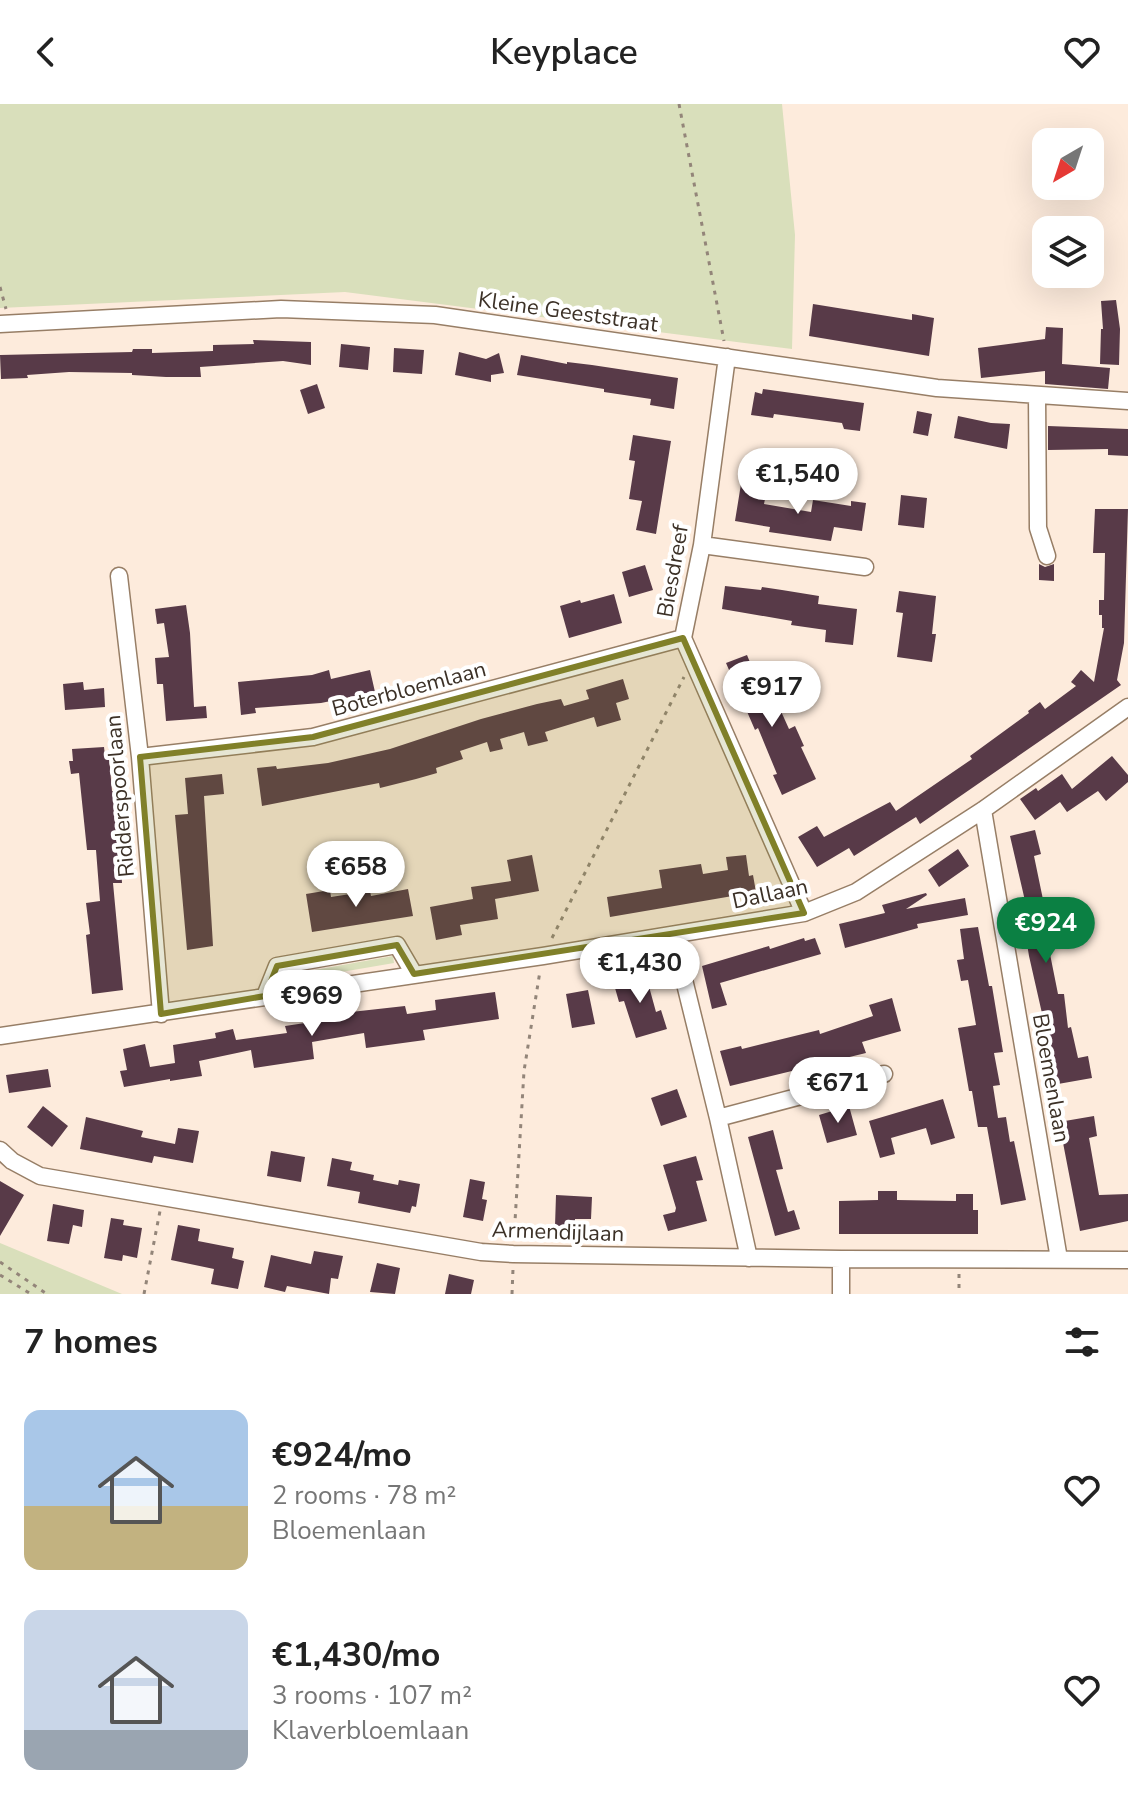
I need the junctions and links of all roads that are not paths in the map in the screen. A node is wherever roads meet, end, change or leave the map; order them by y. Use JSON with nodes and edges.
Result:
{"nodes":[{"id":1,"x":5,"y":324,"type":"edge"},
{"id":2,"x":727,"y":357,"type":"junction"},
{"id":3,"x":1037,"y":395,"type":"junction"},
{"id":4,"x":1128,"y":401,"type":"edge"},
{"id":5,"x":702,"y":545,"type":"junction"},
{"id":6,"x":1047,"y":556,"type":"dead end"},
{"id":7,"x":865,"y":567,"type":"dead end"},
{"id":8,"x":119,"y":576,"type":"dead end"},
{"id":9,"x":683,"y":638,"type":"junction"},
{"id":10,"x":1128,"y":707,"type":"edge"},
{"id":11,"x":140,"y":757,"type":"junction"},
{"id":12,"x":983,"y":810,"type":"junction"},
{"id":13,"x":804,"y":913,"type":"junction"},
{"id":14,"x":673,"y":935,"type":"junction"},
{"id":15,"x":414,"y":974,"type":"junction"},
{"id":16,"x":265,"y":996,"type":"junction"},
{"id":17,"x":161,"y":1014,"type":"junction"},
{"id":18,"x":0,"y":1036,"type":"edge"},
{"id":19,"x":884,"y":1074,"type":"dead end"},
{"id":20,"x":718,"y":1118,"type":"junction"},
{"id":21,"x":0,"y":1150,"type":"edge"},
{"id":22,"x":749,"y":1258,"type":"junction"},
{"id":23,"x":841,"y":1259,"type":"junction"},
{"id":24,"x":1059,"y":1259,"type":"junction"},
{"id":25,"x":1128,"y":1260,"type":"edge"},
{"id":26,"x":841,"y":1294,"type":"edge"}],
"edges":[{"from":1,"to":2,"type":"street","name":"Kleine Geeststraat"},
{"from":2,"to":3,"type":"street","name":"Kleine Geeststraat"},
{"from":2,"to":5,"type":"street","name":"Biesdreef"},
{"from":3,"to":4,"type":"street","name":"Kleine Geeststraat"},
{"from":3,"to":6,"type":"street"},
{"from":5,"to":7,"type":"street"},
{"from":5,"to":9,"type":"street","name":"Biesdreef"},
{"from":8,"to":11,"type":"street","name":"Ridderspoorlaan"},
{"from":9,"to":11,"type":"street","name":"Boterbloemlaan"},
{"from":9,"to":13,"type":"street","name":"Biesdreef"},
{"from":10,"to":12,"type":"street","name":"Dallaan"},
{"from":11,"to":17,"type":"street","name":"Ridderspoorlaan"},
{"from":12,"to":13,"type":"street","name":"Dallaan"},
{"from":12,"to":24,"type":"street","name":"Bloemenlaan"},
{"from":13,"to":14,"type":"street","name":"Dallaan"},
{"from":14,"to":15,"type":"street","name":"Dallaan"},
{"from":14,"to":20,"type":"street"},
{"from":15,"to":16,"type":"street","name":"Dallaan"},
{"from":15,"to":16,"type":"street"},
{"from":16,"to":17,"type":"street","name":"Dallaan"},
{"from":17,"to":18,"type":"street","name":"Dallaan"},
{"from":19,"to":20,"type":"street"},
{"from":20,"to":22,"type":"street"},
{"from":21,"to":22,"type":"street","name":"Armendijlaan"},
{"from":22,"to":23,"type":"street","name":"Armendijlaan"},
{"from":23,"to":24,"type":"street","name":"Armendijlaan"},
{"from":23,"to":26,"type":"street"},
{"from":24,"to":25,"type":"street","name":"Armendijlaan"}]}
